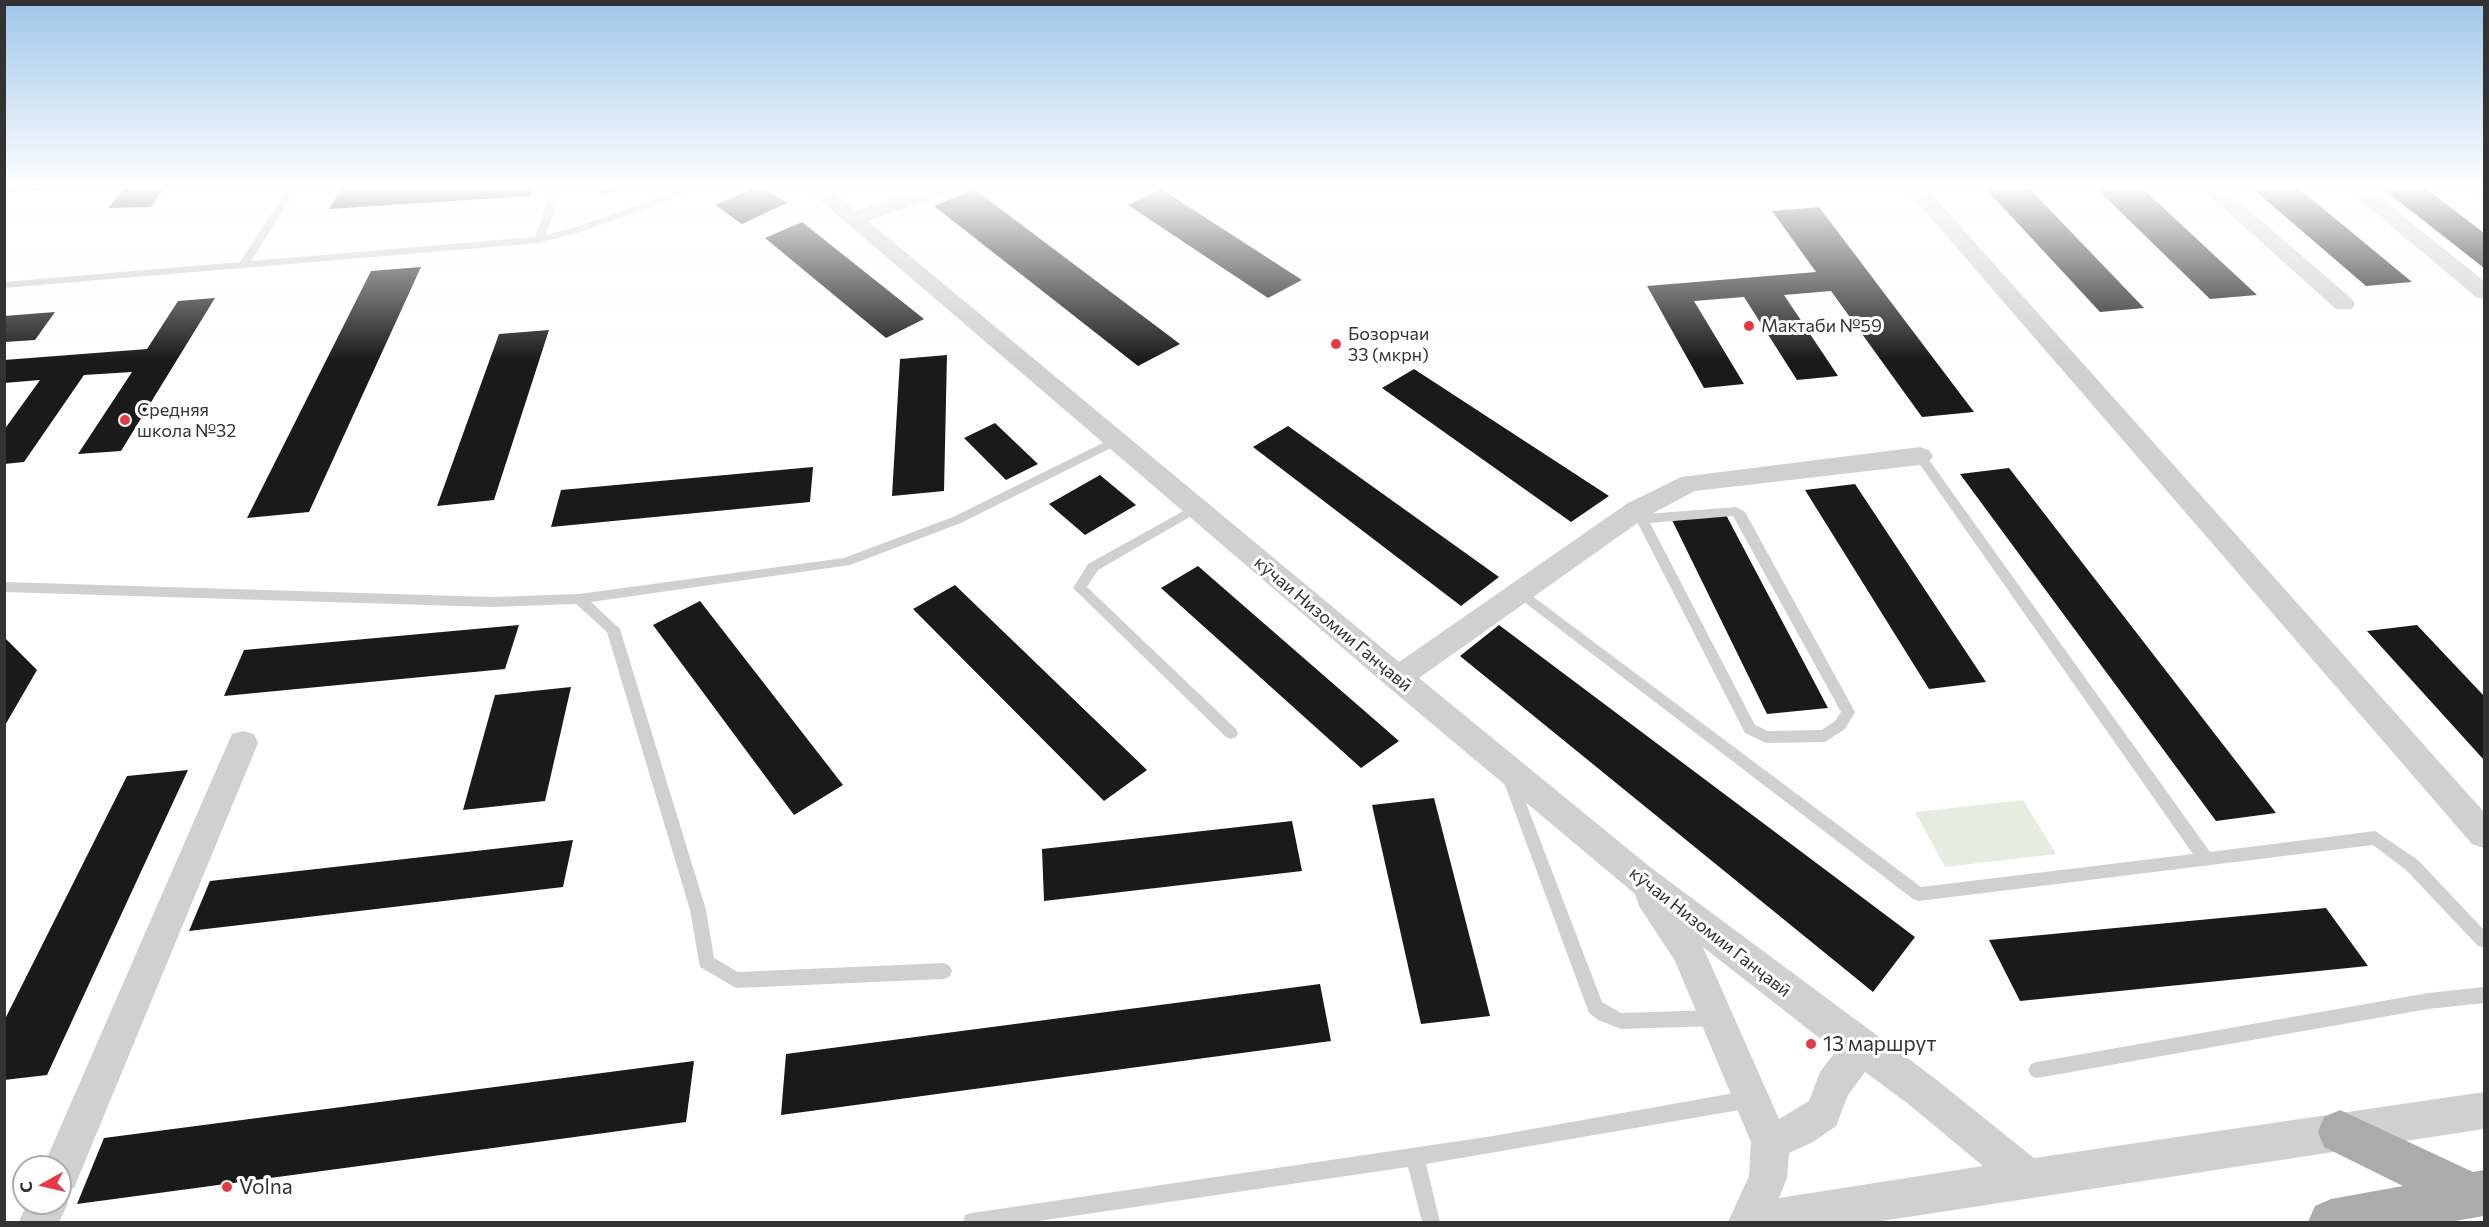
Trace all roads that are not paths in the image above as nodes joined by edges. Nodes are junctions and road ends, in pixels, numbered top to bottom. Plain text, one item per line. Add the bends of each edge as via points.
1 (256, 245) edge
2 (472, 245) edge
3 (883, 245) edge
4 (1965, 245) edge
5 (2277, 245) edge
6 (2426, 245) edge
7 (245, 263) junction
8 (4, 285) edge
9 (2484, 292) edge
10 (2344, 304) dead end
11 (1115, 441) junction
12 (1920, 456) joint
13 (1196, 508) junction
14 (1641, 514) junction
15 (4, 587) edge
16 (1518, 592) junction
17 (579, 600) junction
18 (1397, 678) junction
19 (1231, 733) dead end
20 (243, 743) dead end
21 (1506, 770) junction
22 (2484, 834) edge
23 (2206, 859) junction
24 (1638, 877) junction
25 (2484, 941) edge
26 (944, 971) dead end
27 (2484, 995) edge
28 (1715, 1018) junction
29 (1861, 1048) junction
30 (2037, 1070) dead end
31 (1750, 1099) junction
32 (2484, 1111) edge
33 (2340, 1132) junction
34 (1770, 1143) junction
35 (68, 1155) edge
36 (1415, 1157) junction
37 (2028, 1178) junction
38 (2478, 1194) edge
39 (972, 1222) edge
40 (1431, 1222) edge
41 (1748, 1222) edge
42 (1756, 1222) edge
43 (2331, 1222) edge

1 - 7 lane
2 - 7 lane
3 - 11 street, кӯчаи Низомии Ганҷавӣ
4 - 22 street
5 - 10 street
6 - 9 street
7 - 8 lane
11 - 13 street, кӯчаи Низомии Ганҷавӣ
11 - 17 lane via 957,520 845,562
12 - 14 street via 1690,483
12 - 23 lane
13 - 18 street, кӯчаи Низомии Ганҷавӣ
13 - 19 lane via 1093,567 1080,588
14 - 14 lane via 1750,729 1766,737 1825,736 1840,726 1848,712 1741,515 1736,511
14 - 16 street
15 - 17 lane via 492,602
16 - 18 street
16 - 23 lane via 1920,894
17 - 26 lane via 613,629 698,910 706,962 736,980
18 - 21 street, кӯчаи Низомии Ганҷавӣ
20 - 35 street
21 - 24 street, кӯчаи Низомии Ганҷавӣ
21 - 28 lane via 1595,1007 1621,1021
23 - 25 lane via 2375,838 2412,865
24 - 28 street via 1688,952
24 - 29 street, кӯчаи Низомии Ганҷавӣ
27 - 30 lane via 2428,1001
28 - 31 street
29 - 34 street via 1833,1085 1823,1113
29 - 37 street, кӯчаи Низомии Ганҷавӣ via 1920,1090
31 - 34 street
31 - 36 lane
32 - 33 street
33 - 37 street
33 - 38 main road
34 - 41 street via 1768,1178
36 - 39 lane
36 - 40 lane
37 - 42 street
38 - 43 main road

